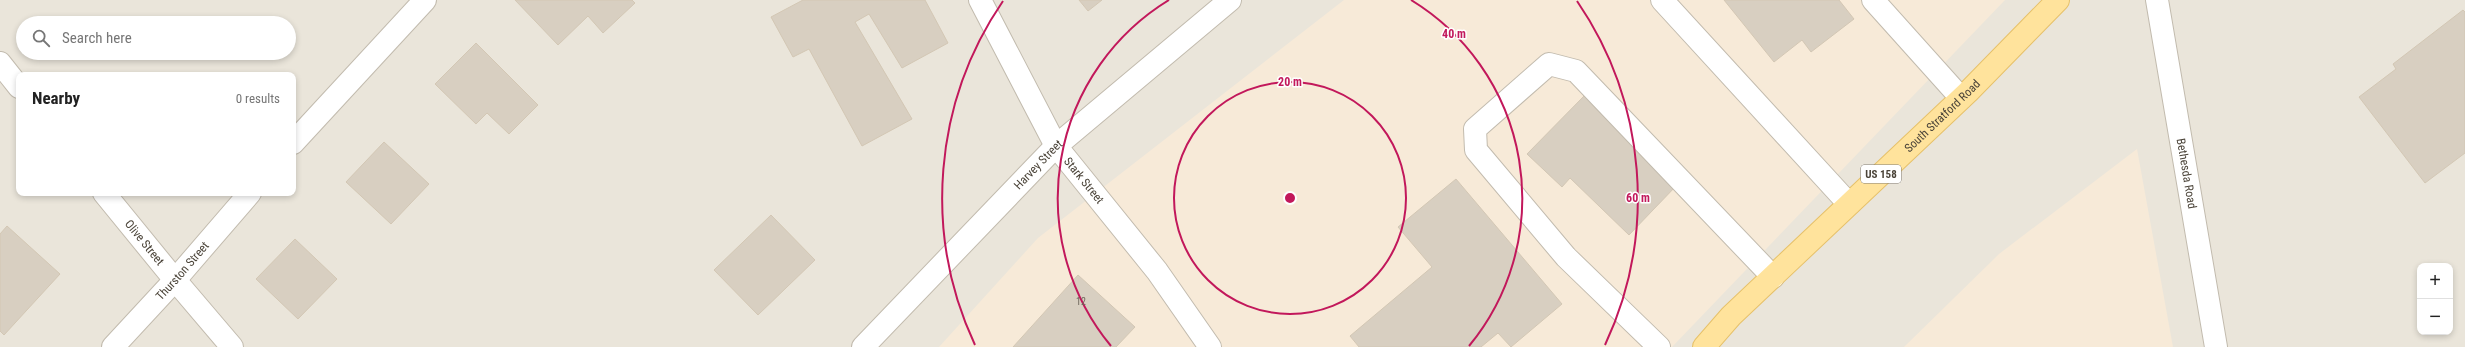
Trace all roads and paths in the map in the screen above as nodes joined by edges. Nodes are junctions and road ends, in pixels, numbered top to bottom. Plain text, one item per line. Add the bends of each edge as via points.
1 (425, 0) edge
2 (980, 0) edge
3 (1230, 0) edge
4 (1662, 0) edge
5 (1873, 0) edge
6 (2058, 0) edge
7 (2157, 0) edge
8 (0, 63) edge
9 (16, 83) edge
10 (1961, 98) junction
11 (296, 140) edge
12 (1056, 146) junction
13 (106, 196) edge
14 (247, 196) edge
15 (1849, 204) junction
16 (1772, 277) junction
17 (174, 280) junction
18 (113, 347) edge
19 (232, 347) edge
20 (863, 347) edge
21 (1210, 347) edge
22 (1659, 347) edge
23 (1704, 347) edge
24 (2216, 347) edge

1 - 11 street
2 - 12 street, Stark Street
3 - 12 street, Harvey Street
4 - 15 street
5 - 10 street
6 - 10 main road, South Stratford Road / US 158
7 - 24 street, Bethesda Road
8 - 9 street
10 - 15 main road, South Stratford Road / US 158
12 - 20 street, Harvey Street
12 - 21 street, Stark Street via 1157,271
13 - 17 street, Olive Street
14 - 17 street, Thurston Street
15 - 16 main road, South Stratford Road / US 158
16 - 22 street via 1576,71 1549,64 1475,129 1476,150 1566,257
16 - 23 main road, South Stratford Road / US 158 via 1731,316
17 - 18 street, Thurston Street
17 - 19 street, Olive Street

